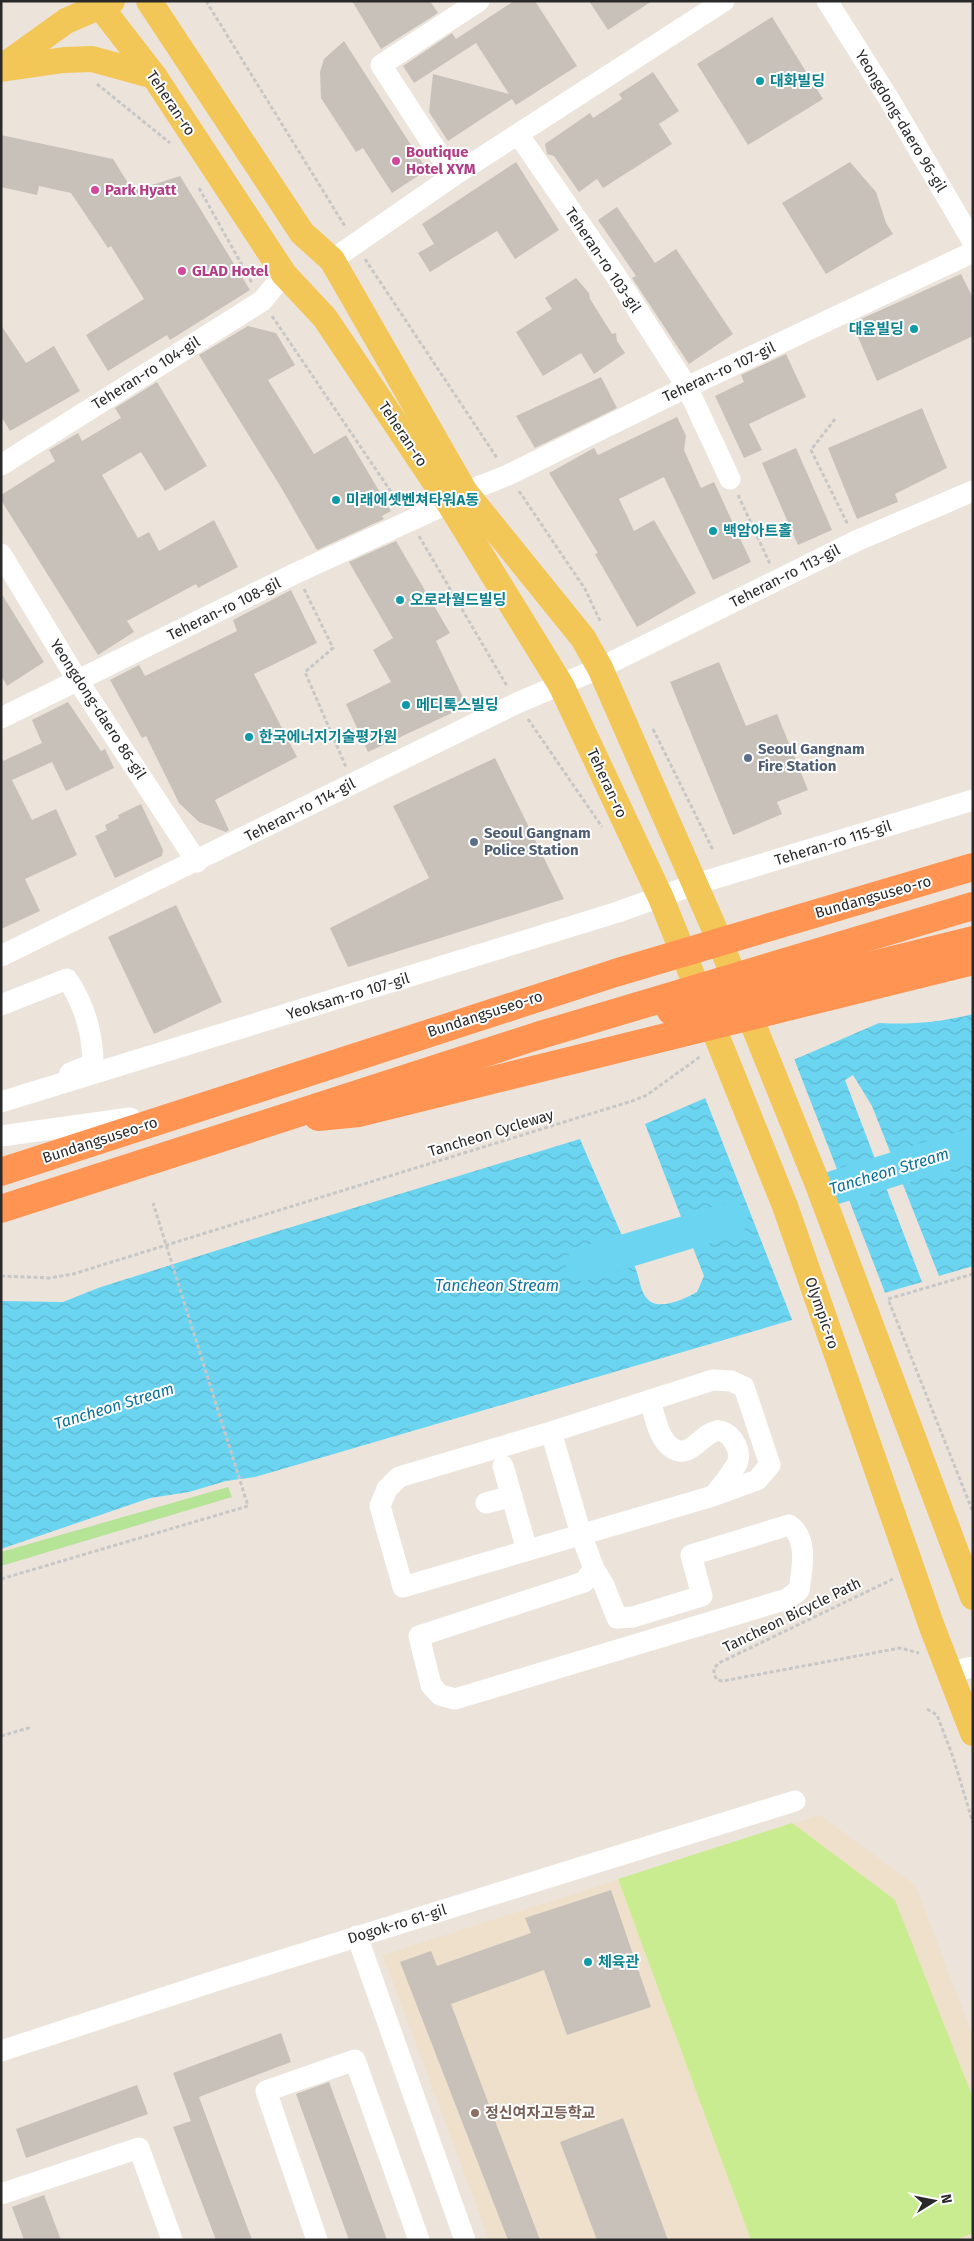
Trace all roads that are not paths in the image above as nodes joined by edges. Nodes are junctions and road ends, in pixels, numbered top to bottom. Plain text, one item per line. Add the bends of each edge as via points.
1 (149, 1) edge
2 (479, 1) edge
3 (724, 1) edge
4 (828, 1) edge
5 (103, 3) edge
6 (1, 68) edge
7 (154, 76) junction
8 (518, 134) junction
9 (453, 176) junction
10 (973, 242) edge
11 (973, 252) edge
12 (332, 260) junction
13 (284, 274) junction
14 (687, 387) junction
15 (1, 465) edge
16 (730, 478) road end
17 (973, 491) edge
18 (457, 498) junction
19 (1, 554) edge
20 (600, 668) junction
21 (78, 681) junction
22 (561, 685) junction
23 (1, 718) edge
24 (973, 800) edge
25 (197, 862) junction
26 (973, 867) edge
27 (693, 885) junction
28 (661, 898) junction
29 (973, 906) edge
30 (973, 940) edge
31 (1, 956) edge
32 (973, 961) edge
33 (1, 1005) edge
34 (537, 1036) junction
35 (45, 1090) junction
36 (1, 1102) edge
37 (130, 1118) dead end
38 (259, 1124) junction
39 (1, 1136) edge
40 (1, 1172) edge
41 (1, 1208) edge
42 (650, 1400) junction
43 (551, 1432) junction
44 (503, 1466) dead end
45 (512, 1496) junction
46 (712, 1496) junction
47 (486, 1503) dead end
48 (581, 1534) junction
49 (527, 1550) junction
50 (594, 1569) junction
51 (973, 1596) edge
52 (961, 1669) edge
53 (973, 1733) edge
54 (795, 1801) dead end
55 (357, 1936) junction
56 (1, 2051) edge
57 (1, 2194) edge
58 (172, 2240) edge
59 (317, 2240) edge
60 (419, 2240) edge
61 (464, 2240) edge

1 - 12 main road, Teheran-ro via 302,233
2 - 9 street via 381,65
3 - 8 street
4 - 10 street, Yeongdong-daero 96-gil
5 - 6 main road via 66,20
5 - 7 main road, Teheran-ro
6 - 7 main road via 92,59
7 - 13 main road, Teheran-ro
8 - 9 street
8 - 14 street, Teheran-ro 103-gil via 614,273
9 - 12 street
11 - 14 street, Teheran-ro 107-gil
12 - 18 main road, Teheran-ro
13 - 15 street, Teheran-ro 104-gil via 262,301
13 - 18 main road, Teheran-ro via 325,318
14 - 16 street, Teheran-ro 103-gil
14 - 18 street, Teheran-ro 107-gil
17 - 20 street, Teheran-ro 113-gil via 856,541
18 - 20 main road, Teheran-ro via 583,638
18 - 21 street, Teheran-ro 108-gil
18 - 22 main road, Teheran-ro
19 - 21 street, Yeongdong-daero 86-gil
20 - 22 street, Teheran-ro 114-gil
20 - 27 main road, Teheran-ro
21 - 23 street, Teheran-ro 108-gil
21 - 25 street, Yeongdong-daero 86-gil
22 - 25 street, Teheran-ro 114-gil via 352,783
22 - 28 main road, Teheran-ro
24 - 27 street, Teheran-ro 115-gil
25 - 31 street, Teheran-ro 114-gil
26 - 40 highway, Bundangsuseo-ro via 615,973
27 - 28 street, Yeoksam-ro 107-gil
27 - 51 main road via 715,930 818,1185
28 - 35 street, Yeoksam-ro 107-gil
28 - 52 main road, Olympic-ro via 784,1206 932,1627
29 - 34 highway
30 - 34 highway via 726,1001
32 - 38 highway via 359,1113
33 - 35 street via 67,979 79,996 93,1048 93,1064 64,1075
34 - 38 highway
35 - 36 street, Yeoksam-ro 107-gil
37 - 39 street
38 - 41 highway
42 - 43 street
42 - 46 street via 662,1438 673,1449 685,1450 696,1446 709,1434 718,1431 727,1434 737,1446 739,1460 728,1480
42 - 46 street via 713,1380 731,1381 744,1387 770,1465 757,1480
43 - 48 street
43 - 49 street via 399,1477 387,1489 380,1506 403,1587
44 - 45 street
45 - 47 street
45 - 49 street
46 - 48 street
48 - 49 street
48 - 50 street
50 - 50 street via 617,1618 634,1617 702,1596 691,1555 789,1525 802,1550 804,1563 798,1590 787,1599 455,1699 440,1696 431,1685 419,1636 584,1582
52 - 53 main road, Olympic-ro
54 - 55 street, Dogok-ro 61-gil
55 - 56 street, Dogok-ro 61-gil
55 - 61 street
57 - 58 street via 139,2148
59 - 60 street via 266,2091 355,2060

